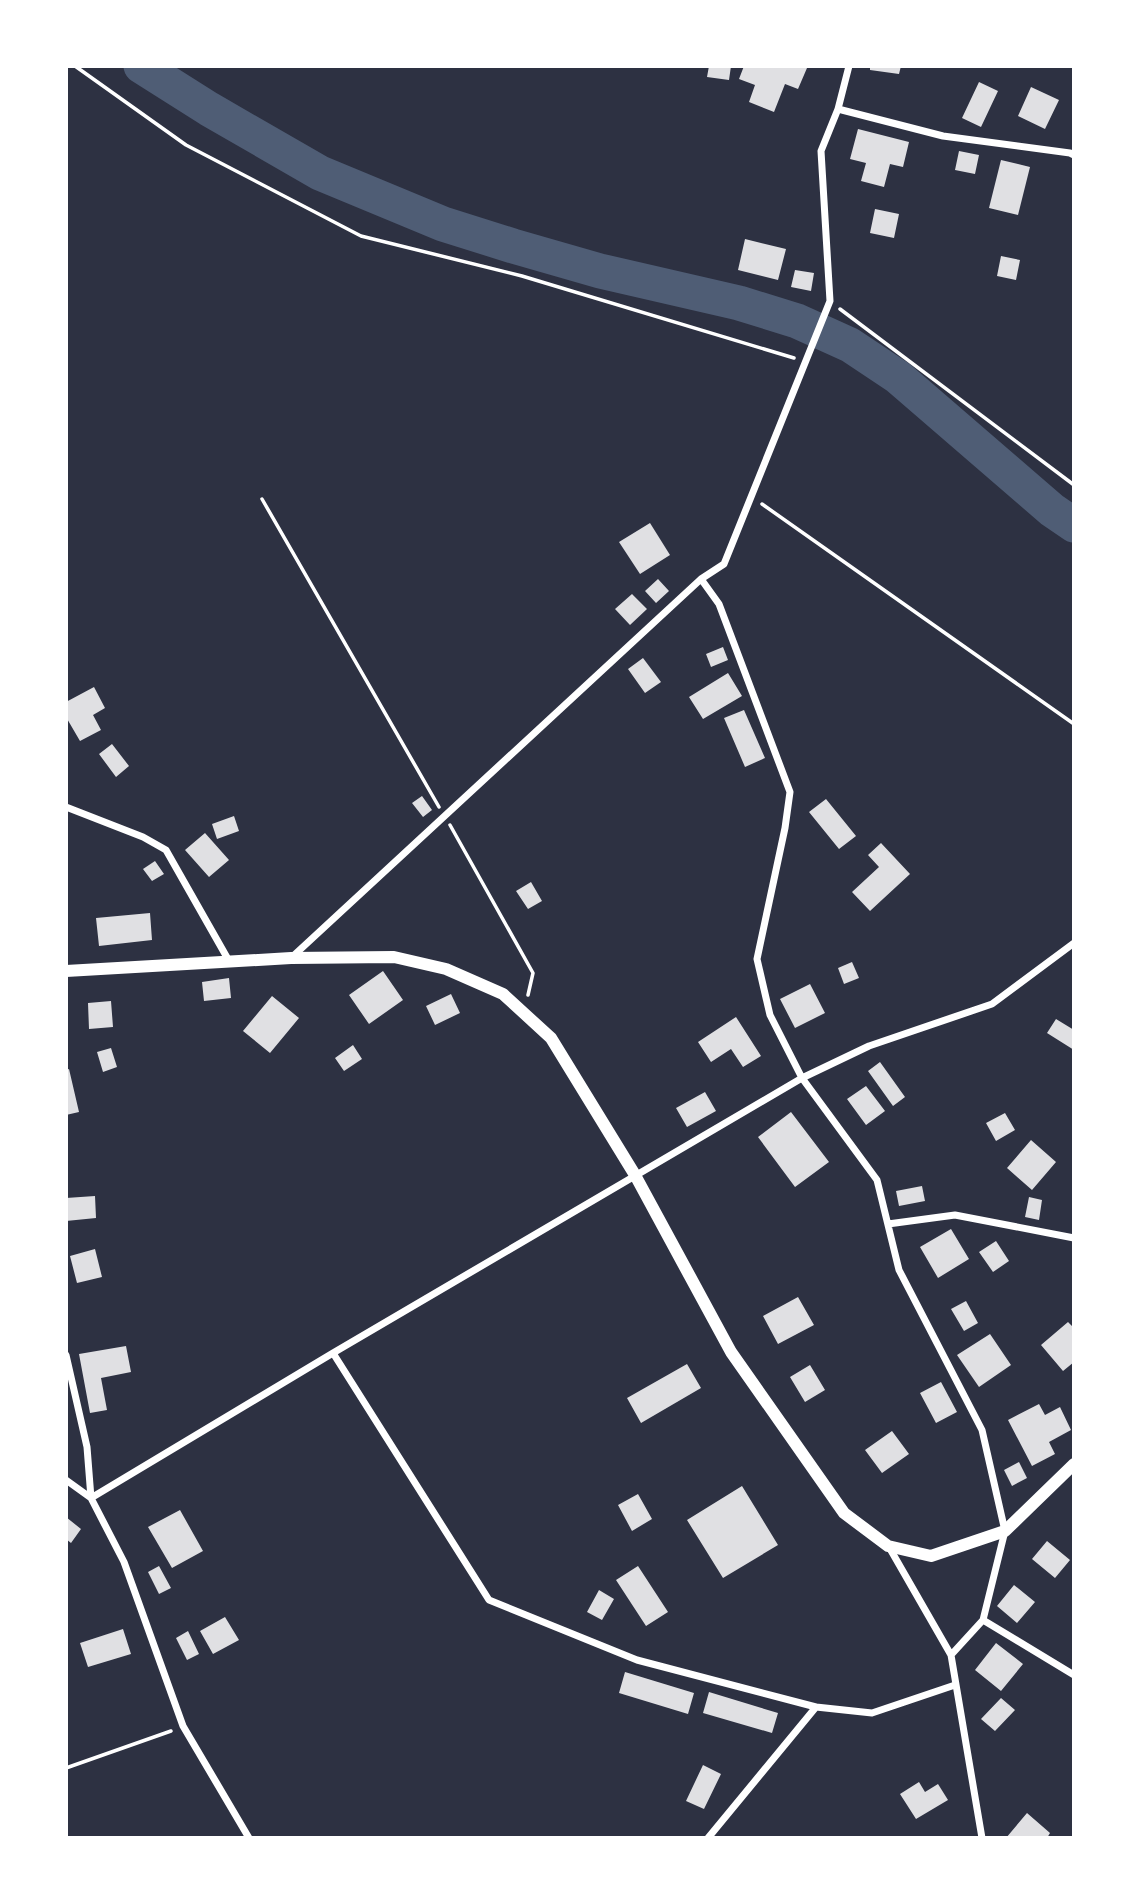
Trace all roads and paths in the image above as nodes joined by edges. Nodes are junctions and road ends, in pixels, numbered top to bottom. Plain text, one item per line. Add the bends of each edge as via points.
1 (75, 66) edge
2 (849, 66) edge
3 (838, 109) junction
4 (1072, 153) edge
5 (830, 301) junction
6 (806, 361) junction
7 (1073, 485) edge
8 (752, 497) junction
9 (262, 499) dead end
10 (701, 579) junction
11 (1073, 724) edge
12 (66, 807) edge
13 (444, 816) junction
14 (1073, 943) edge
15 (291, 957) junction
16 (229, 961) junction
17 (66, 971) edge
18 (523, 1013) junction
19 (802, 1078) junction
20 (635, 1175) junction
21 (888, 1224) junction
22 (1073, 1238) edge
23 (333, 1353) junction
24 (66, 1355) edge
25 (1073, 1464) edge
26 (66, 1480) edge
27 (91, 1498) junction
28 (1005, 1531) junction
29 (888, 1546) junction
30 (983, 1620) junction
31 (951, 1655) junction
32 (1073, 1675) edge
33 (955, 1685) junction
34 (816, 1707) junction
35 (183, 1726) junction
36 (66, 1768) edge
37 (249, 1838) edge
38 (708, 1838) edge
39 (982, 1838) edge

1 - 6 path via 187,145 360,236 522,276
2 - 3 street
3 - 4 street via 943,136
3 - 5 street via 821,151
5 - 6 street
5 - 7 path
6 - 8 street
8 - 10 street via 724,564
8 - 11 path
9 - 13 path
10 - 13 street
10 - 19 street via 719,604 790,792 757,959 770,1015
12 - 16 street via 166,850
13 - 15 street
13 - 18 path via 533,973
14 - 19 street via 992,1004 869,1046
15 - 16 main road
15 - 18 main road via 394,957 446,969 503,994
16 - 17 main road
18 - 20 main road via 551,1038
19 - 20 street
19 - 21 street via 877,1180
20 - 23 street
20 - 29 main road via 732,1352 844,1513
21 - 22 street via 955,1216
21 - 28 street via 900,1270 982,1430
23 - 27 street
23 - 34 street via 489,1600 637,1660
24 - 27 street via 87,1447
25 - 28 main road
26 - 27 street
27 - 35 street via 124,1562
28 - 29 main road via 931,1556
28 - 30 street
29 - 31 street
30 - 31 street
30 - 32 street
31 - 33 street
33 - 34 street via 872,1713
33 - 39 street
34 - 38 street
35 - 36 path
35 - 37 street

